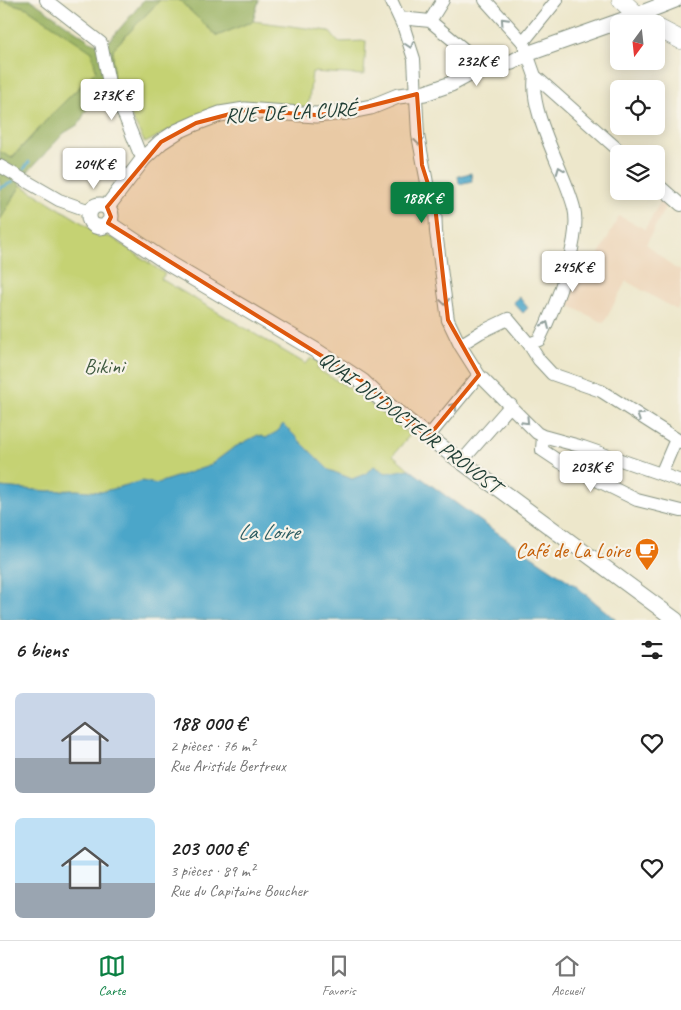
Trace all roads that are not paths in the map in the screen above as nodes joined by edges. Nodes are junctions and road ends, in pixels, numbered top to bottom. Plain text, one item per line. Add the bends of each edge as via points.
1 (46, 0) edge
2 (391, 0) edge
3 (442, 0) edge
4 (485, 0) edge
5 (557, 0) edge
6 (621, 0) edge
7 (675, 0) edge
8 (638, 15) edge
9 (652, 15) edge
10 (400, 18) junction
11 (430, 21) junction
12 (610, 28) edge
13 (665, 32) edge
14 (681, 40) edge
15 (525, 48) junction
16 (484, 66) junction
17 (535, 76) junction
18 (417, 94) junction
19 (613, 145) edge
20 (144, 158) junction
21 (0, 166) edge
22 (665, 191) edge
23 (681, 205) edge
24 (107, 207) junction
25 (90, 211) junction
26 (108, 224) junction
27 (529, 344) junction
28 (460, 345) junction
29 (479, 375) junction
30 (511, 405) junction
31 (543, 436) junction
32 (428, 437) junction
33 (678, 441) edge
34 (461, 462) junction
35 (661, 474) junction
36 (681, 481) edge
37 (681, 512) edge
38 (676, 620) edge

1 - 20 street via 101,43 110,88
2 - 10 street
3 - 11 street
15 -> 4 street
5 - 15 street
6 - 8 main road
7 - 9 street
10 - 11 street
10 -> 18 street via 414,60
11 - 16 street
12 - 15 street
13 - 14 main road
15 - 16 street via 512,62
15 - 17 street
16 - 18 street, RUE DE LA CURÉ via 451,84
17 - 19 street
27 -> 17 street via 539,340 562,285 574,242 575,210 540,116
18 - 20 street, RUE DE LA CURÉ via 398,96 346,112 316,115 244,110 226,113 178,131 160,142
18 -> 28 street via 422,165 435,206 448,320
20 - 24 street, RUE DE LA CURÉ
21 - 25 street via 59,200
22 - 23 street
24 - 25 street via 98,205
24 - 26 street via 112,217
25 - 26 street via 89,218 93,224 102,227
26 - 32 street, QUAI DU DOCTEUR PROVOST via 362,380
27 - 28 street via 508,319
33 -> 27 street via 600,391 552,374
28 - 29 street
29 - 30 street
32 -> 29 street
30 -> 31 street
30 - 34 street
31 - 35 street
31 - 37 street via 542,450 560,462 637,500
32 - 34 street, QUAI DU DOCTEUR PROVOST
33 - 35 street
34 - 38 street, QUAI DU DOCTEUR PROVOST
35 - 36 street

